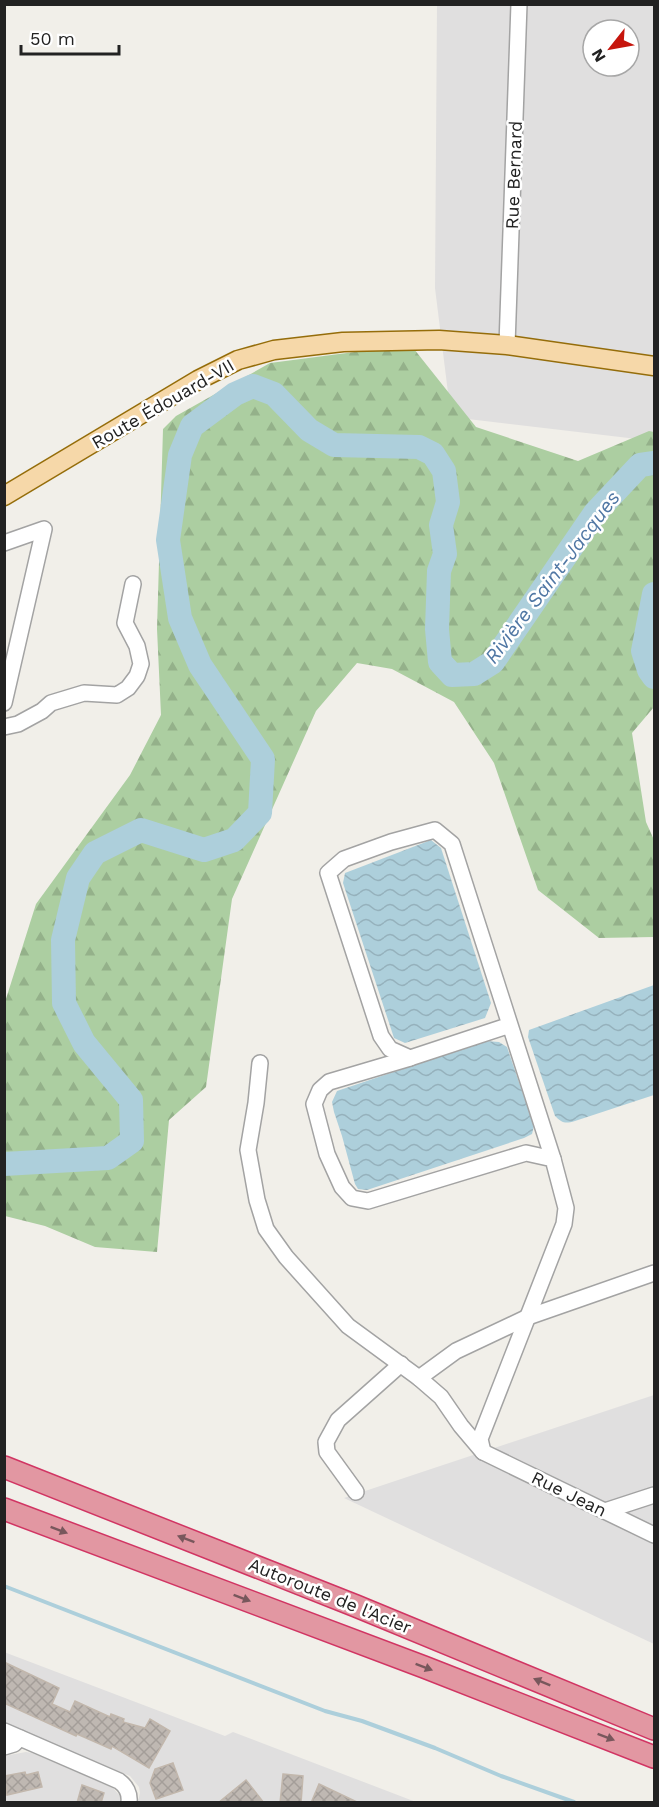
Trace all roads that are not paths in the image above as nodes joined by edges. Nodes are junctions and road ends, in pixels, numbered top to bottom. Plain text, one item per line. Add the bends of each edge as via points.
1 (519, 4) edge
2 (507, 345) junction
3 (654, 366) edge
4 (4, 496) edge
5 (4, 543) edge
6 (132, 584) dead end
7 (10, 649) edge
8 (4, 703) edge
9 (4, 727) edge
10 (510, 1025) junction
11 (410, 1058) junction
12 (260, 1063) dead end
13 (553, 1159) junction
14 (654, 1273) edge
15 (528, 1317) junction
16 (401, 1364) junction
17 (419, 1378) junction
18 (483, 1452) junction
19 (4, 1467) edge
20 (356, 1491) dead end
21 (654, 1495) edge
22 (4, 1509) edge
23 (605, 1511) junction
24 (654, 1535) edge
25 (654, 1729) edge
26 (4, 1731) edge
27 (20, 1738) junction
28 (4, 1747) edge
29 (654, 1757) edge
30 (129, 1803) edge

1 - 2 street, Rue Bernard
2 - 3 main road, Route Édouard-VII
2 - 4 main road, Route Édouard-VII via 373,340 259,353 198,380
5 - 7 street via 44,529
6 - 9 street via 125,623 141,663 128,688 117,696 84,693 51,703 18,724
7 - 8 street
10 - 11 street
10 - 11 street via 452,844 435,830 391,842 344,859 328,873 381,1036 390,1049
10 - 13 street
11 - 13 street via 329,1082 320,1090 315,1104 327,1154 342,1187 352,1198 368,1202 526,1153
12 - 16 street via 248,1150 256,1200 267,1229 286,1257 348,1326
13 - 15 street via 566,1208 564,1224
14 - 15 street
15 - 17 street via 456,1351
15 - 18 street via 480,1439
16 - 17 street
16 - 20 street via 338,1420 326,1442 327,1452
17 - 18 street via 441,1397
18 - 23 street, Rue Jean
25 -> 19 highway, Autoroute de l'Acier via 367,1610
21 - 23 street
22 -> 29 highway, Autoroute de l'Acier
23 - 24 street, Rue Jean
26 - 27 street
27 - 28 street
27 - 30 street via 119,1781 127,1790

